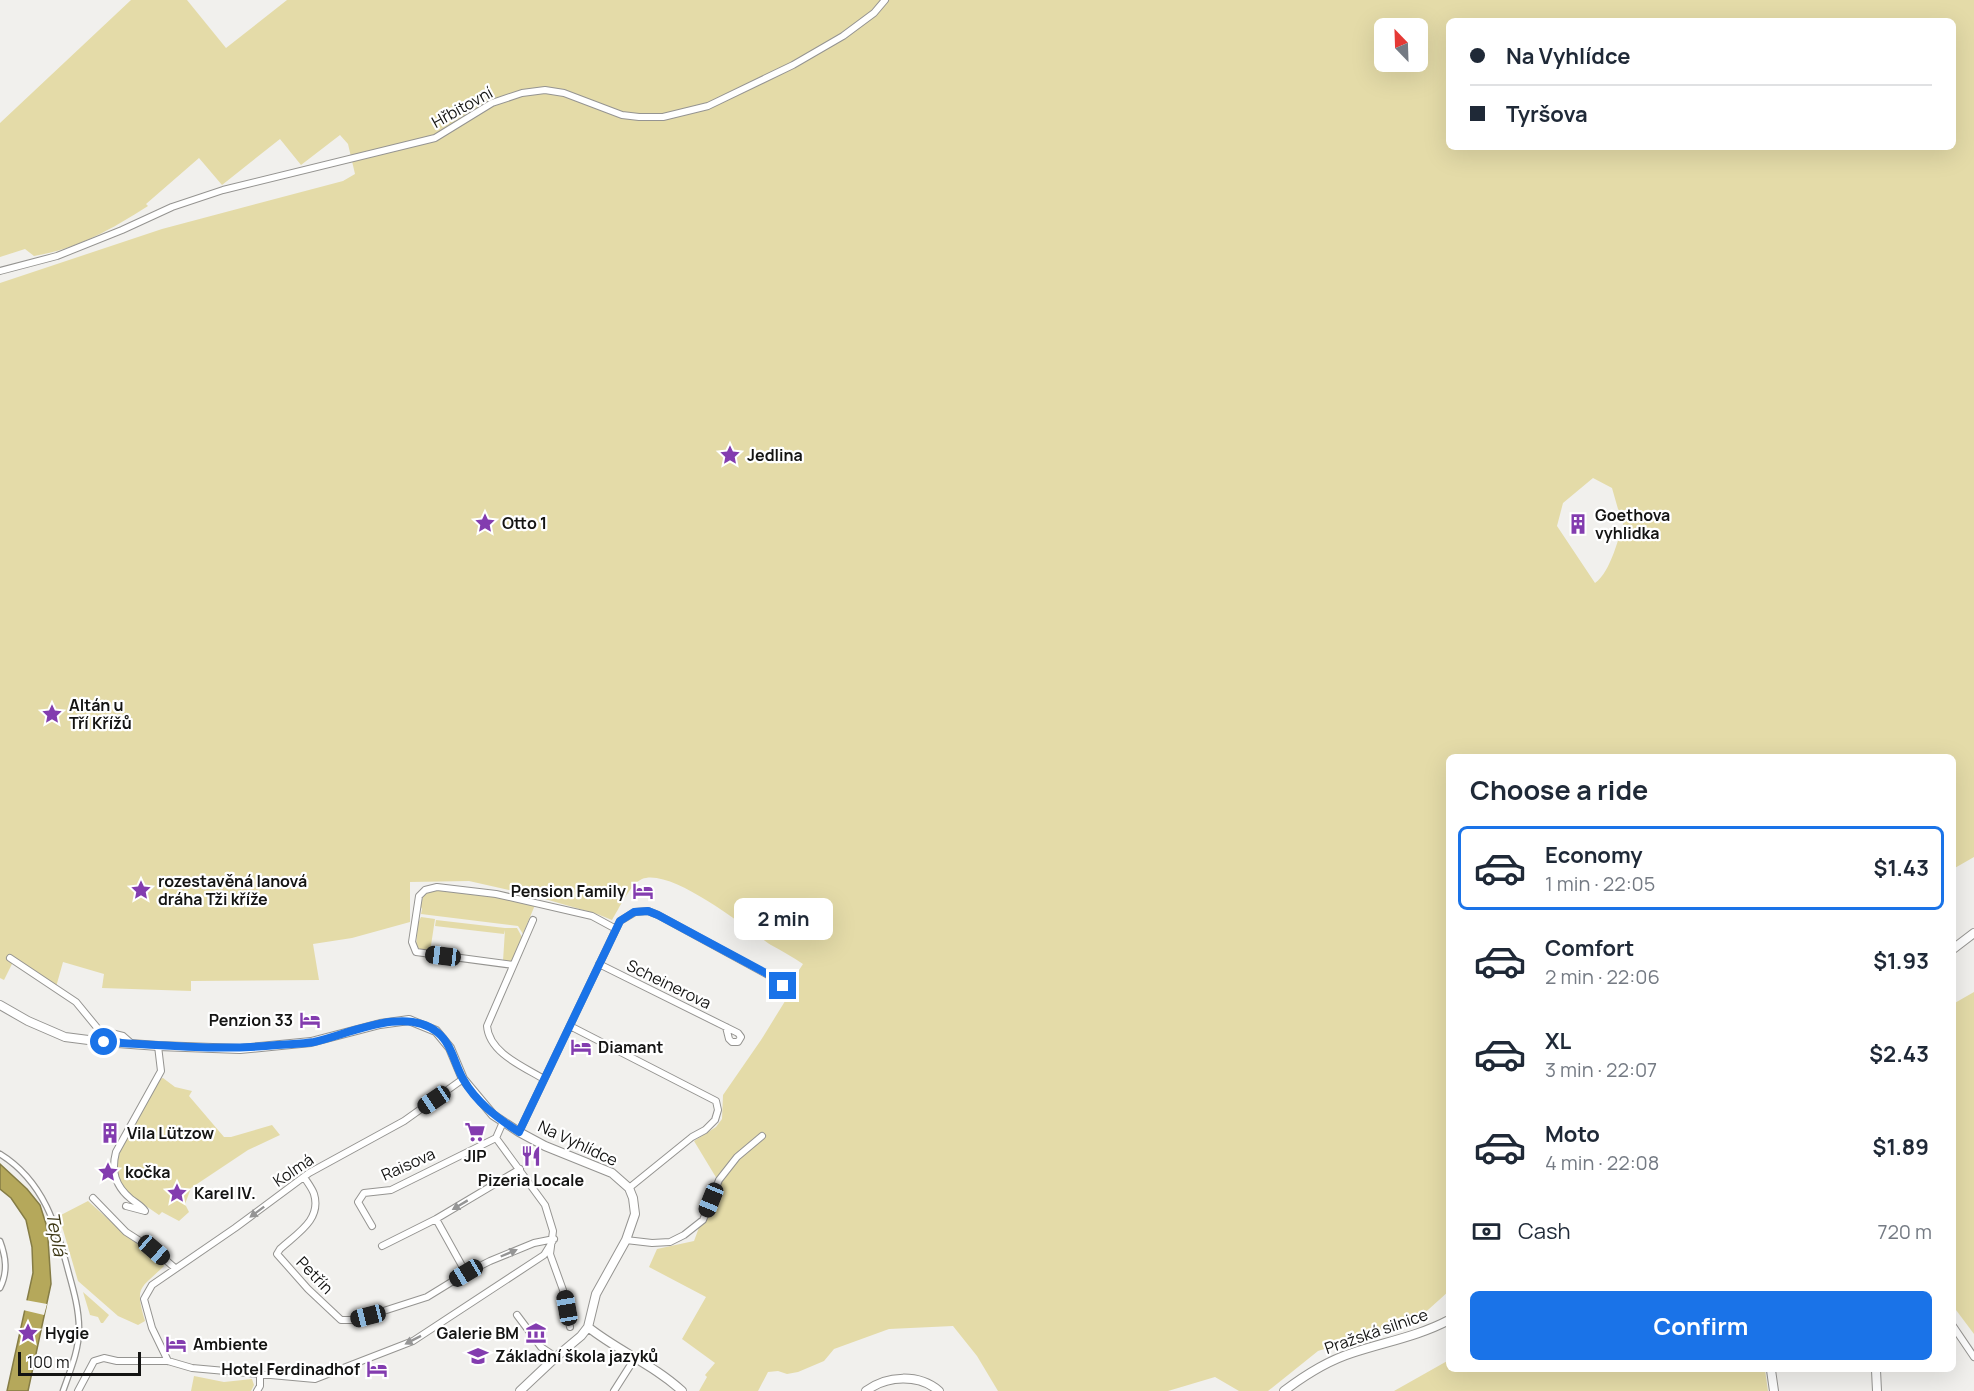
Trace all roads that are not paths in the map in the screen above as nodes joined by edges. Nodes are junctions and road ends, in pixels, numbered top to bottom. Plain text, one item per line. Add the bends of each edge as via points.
1 (885, 0) edge
2 (0, 271) edge
3 (533, 921) dead end
4 (616, 929) junction
5 (1974, 933) edge
6 (1956, 948) edge
7 (10, 958) dead end
8 (599, 964) junction
9 (513, 965) junction
10 (769, 975) dead end
11 (0, 1005) edge
12 (570, 1026) junction
13 (726, 1027) dead end
14 (131, 1043) junction
15 (158, 1046) junction
16 (463, 1079) junction
17 (544, 1079) junction
18 (503, 1122) junction
19 (519, 1132) junction
20 (762, 1136) dead end
21 (496, 1138) junction
22 (0, 1154) edge
23 (520, 1169) junction
24 (304, 1177) junction
25 (629, 1188) junction
26 (93, 1197) dead end
27 (126, 1206) dead end
28 (436, 1219) junction
29 (372, 1226) dead end
30 (554, 1239) junction
31 (626, 1240) junction
32 (0, 1241) edge
33 (382, 1246) dead end
34 (175, 1268) junction
35 (466, 1273) junction
36 (0, 1288) edge
37 (518, 1315) dead end
38 (1446, 1322) edge
39 (570, 1327) dead end
40 (588, 1328) junction
41 (1956, 1330) edge
42 (556, 1357) junction
43 (1974, 1357) edge
44 (635, 1358) junction
45 (168, 1361) junction
46 (1771, 1372) edge
47 (1876, 1372) edge
48 (260, 1373) junction
49 (615, 1389) edge
50 (63, 1391) edge
51 (78, 1391) edge
52 (257, 1391) edge
53 (520, 1391) edge
54 (682, 1391) edge
55 (866, 1391) edge
56 (939, 1391) edge
57 (1284, 1391) edge
58 (1774, 1391) edge
59 (1877, 1391) edge

1 - 2 street, Hřbitovní via 843,36 708,106 663,117 639,117 622,115 564,93 522,93 492,103 435,138 222,190 57,256
3 - 9 street
4 - 8 street
4 - 9 street via 592,916 495,894 437,887 422,892 412,942 416,952
4 - 10 street via 624,917 648,911
5 - 6 street
7 - 14 street via 76,1002 99,1030 123,1036
8 - 12 street
8 - 13 street, Scheinerova
9 - 17 street via 487,1031 502,1052
11 - 14 street, Na Vyhlídce via 65,1037
12 - 17 street
12 - 25 street, Na Vyhlídce via 716,1101 715,1120
14 - 15 street, Na Vyhlídce
15 - 16 street, Na Vyhlídce via 240,1049 311,1042 409,1020 436,1031 450,1048
15 - 27 street via 161,1071 113,1164 115,1180 125,1195 146,1211
16 - 18 street, Na Vyhlídce via 483,1105
16 - 24 street, Kolmá via 404,1121
17 - 19 street
18 - 19 street, Na Vyhlídce
18 - 21 street
19 - 25 street, Na Vyhlídce via 612,1173
20 - 31 street via 737,1157 719,1180 703,1221 669,1242
21 - 23 street
21 - 29 street, Raisova via 391,1190 364,1193 358,1202
22 - 50 street via 19,1167 48,1206 66,1261 79,1329
23 -> 28 street
23 - 30 street via 545,1205
24 -> 34 street, Kolmá
24 - 35 street, Petřín via 314,1195 311,1221 277,1254 341,1320 353,1320 428,1297
25 - 31 street, Na Vyhlídce via 635,1214
26 - 34 street via 126,1232
28 - 33 street
28 - 35 street
35 -> 30 street, Petřín via 534,1243
30 - 39 street via 550,1254 563,1290
30 -> 48 street via 544,1255 412,1341 315,1379
31 - 40 street, Na Vyhlídce via 596,1294
32 - 36 street via 6,1262
34 - 45 street, Kolmá via 152,1285 144,1299 152,1328
37 - 42 street via 541,1347
38 - 57 street, Pražská silnice via 1429,1331 1350,1353 1320,1366
40 - 42 street
40 - 44 street
41 - 43 street
42 - 53 street
44 - 49 street
44 - 54 street
45 - 48 street via 192,1368
45 - 51 street via 94,1361
46 - 58 street
47 - 59 street
48 - 52 street
55 - 56 street via 892,1380 915,1378

